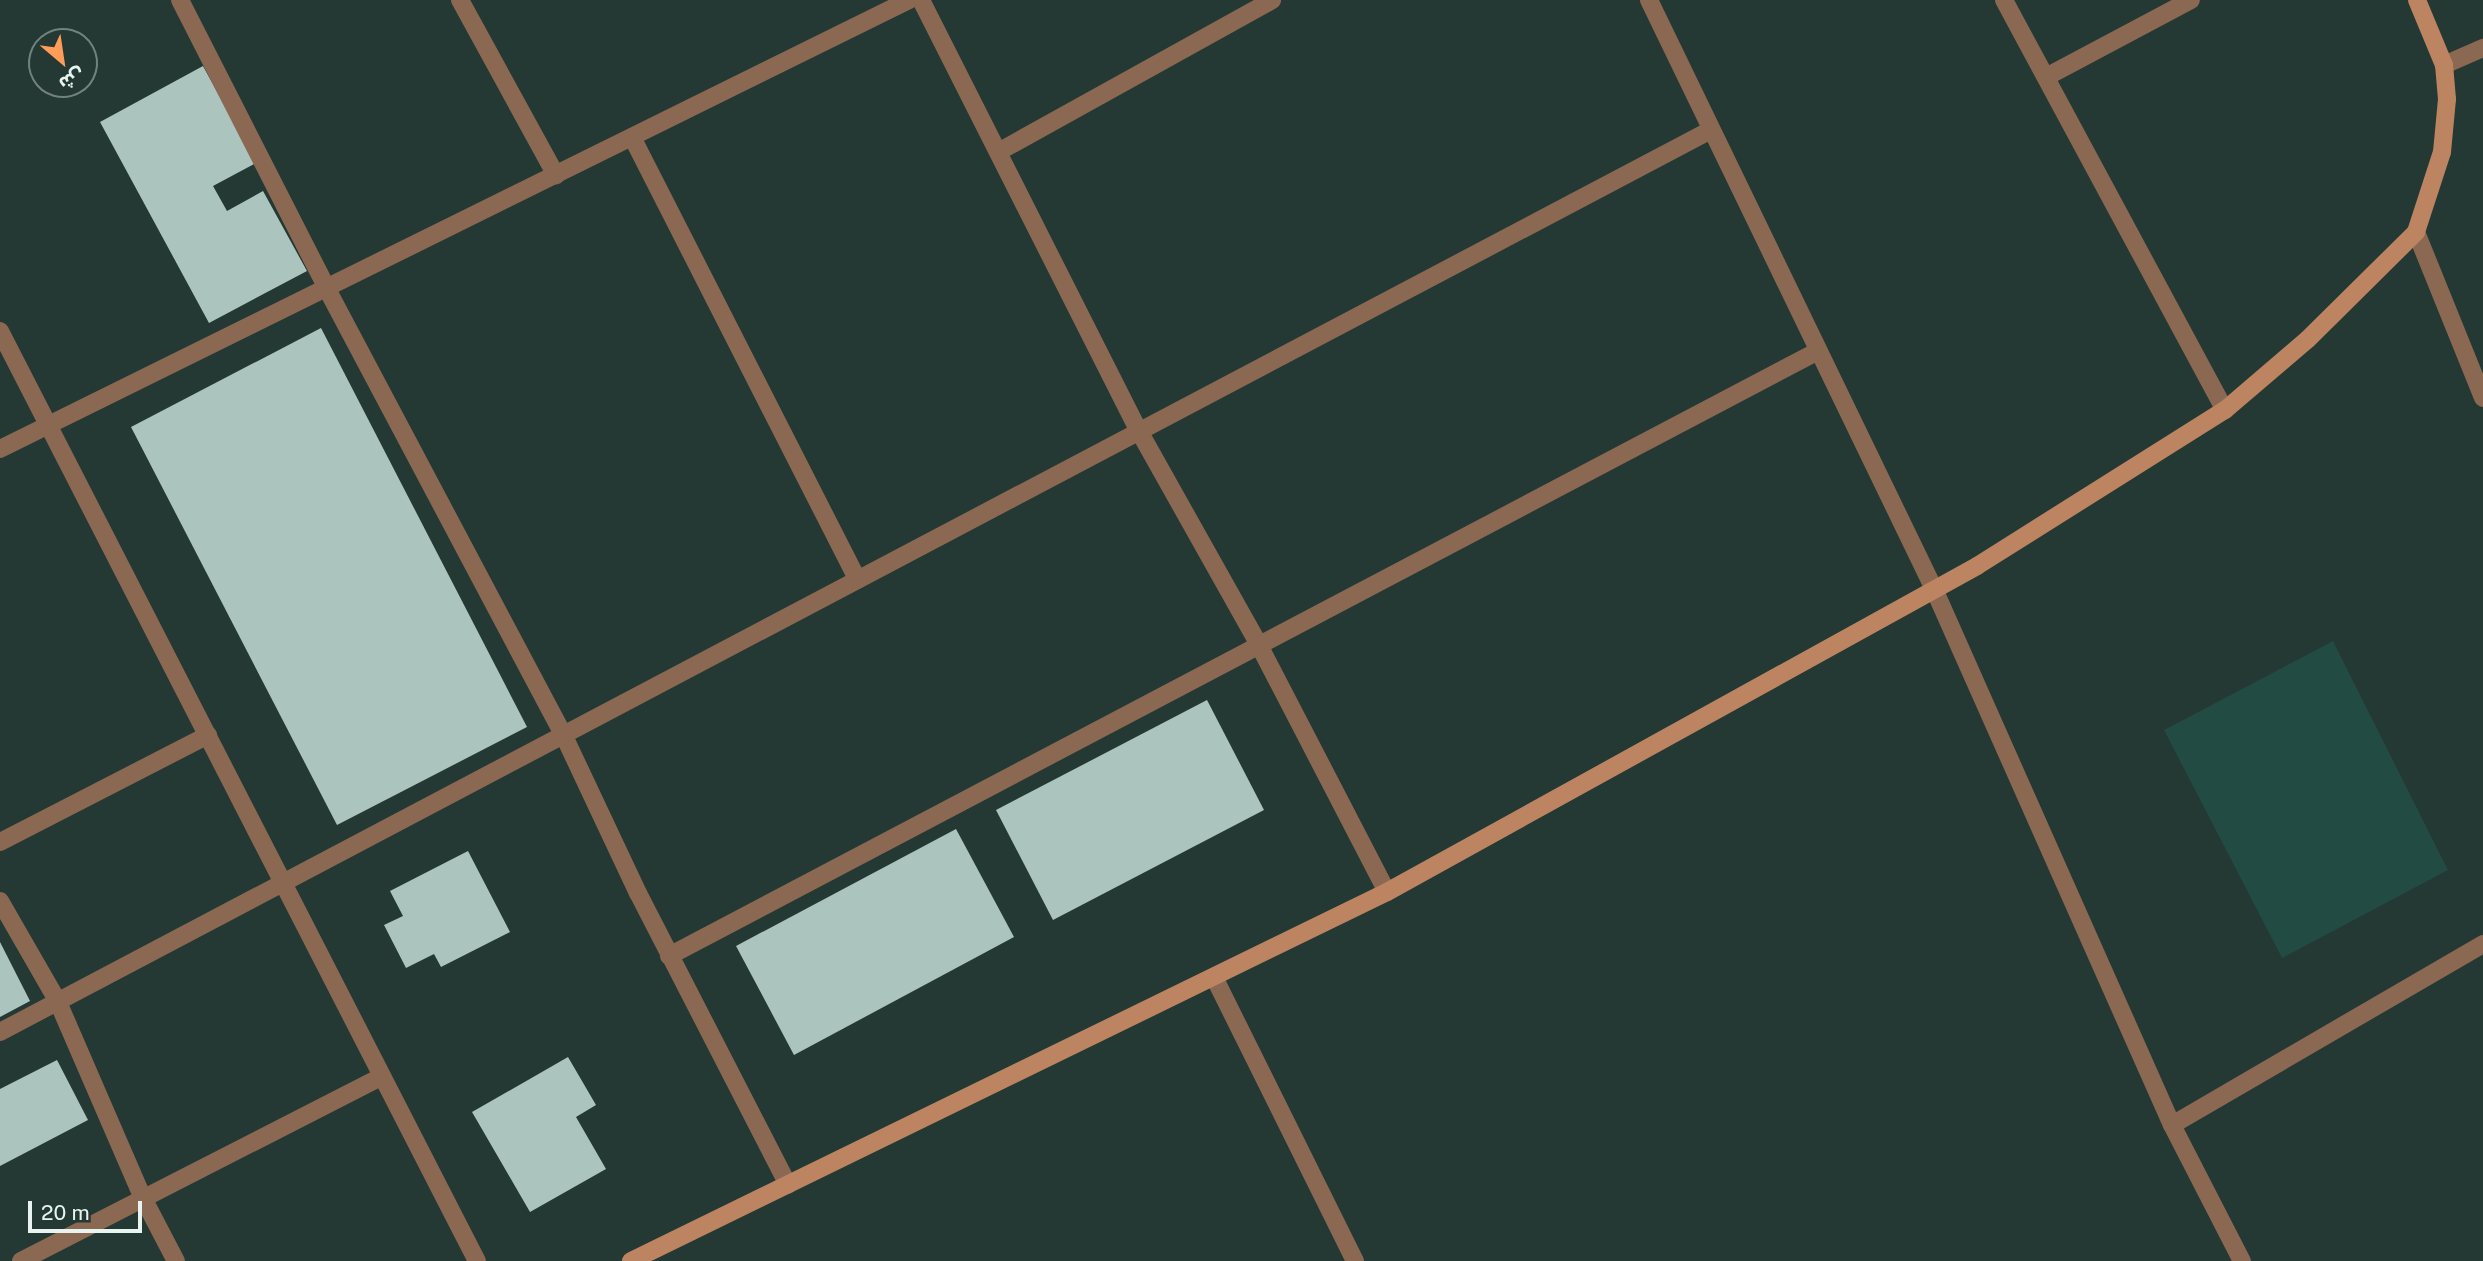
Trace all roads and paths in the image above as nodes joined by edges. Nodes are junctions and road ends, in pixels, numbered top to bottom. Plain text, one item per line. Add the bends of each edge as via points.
1 (180, 0) edge
2 (460, 0) edge
3 (909, 0) edge
4 (921, 0) edge
5 (1272, 0) edge
6 (1649, 0) edge
7 (2004, 0) edge
8 (2191, 0) edge
9 (2417, 0) edge
10 (2483, 48) edge
11 (2444, 65) junction
12 (2046, 77) junction
13 (1711, 130) junction
14 (632, 137) junction
15 (1000, 151) junction
16 (556, 175) junction
17 (2416, 232) junction
18 (327, 289) junction
19 (0, 331) edge
20 (1816, 352) junction
21 (2476, 355) edge
22 (2483, 398) edge
23 (2224, 410) junction
24 (47, 425) junction
25 (1139, 431) junction
26 (0, 449) edge
27 (858, 579) junction
28 (1934, 589) junction
29 (1259, 646) junction
30 (208, 735) junction
31 (564, 736) junction
32 (0, 842) edge
33 (283, 882) junction
34 (1387, 892) junction
35 (0, 901) edge
36 (2483, 944) edge
37 (669, 956) junction
38 (1214, 977) junction
39 (58, 1002) junction
40 (0, 1032) edge
41 (380, 1077) junction
42 (2172, 1125) junction
43 (788, 1185) junction
44 (144, 1198) junction
45 (21, 1261) edge
46 (176, 1261) edge
47 (477, 1261) edge
48 (631, 1261) edge
49 (1355, 1261) edge
50 (2242, 1261) edge

1 - 18 street
2 - 16 street
3 - 14 street
4 - 15 street
5 - 15 street
6 - 13 street
7 - 12 street
8 - 12 street
9 - 11 street
10 - 11 street
11 - 17 street via 2442,152
12 - 23 street
13 - 20 street
13 - 25 street
14 - 16 street
14 - 27 street
15 - 25 street
16 - 18 street
17 - 21 street
17 - 23 street via 2308,339
18 - 24 street
18 - 31 street
19 - 24 street
20 - 28 street
20 - 29 street
21 - 22 street
23 - 28 street via 2164,452
24 - 26 street
24 - 30 street
25 - 27 street
25 - 29 street
27 - 31 street
28 - 34 street
28 - 42 street
29 - 34 street
29 - 37 street
30 - 32 street
30 - 33 street
31 - 33 street
31 - 37 street
33 - 39 street
33 - 41 street
34 - 38 street
35 - 39 street
36 - 42 street
37 - 43 street
38 - 43 street
38 - 49 street
39 - 40 street
39 - 44 street
41 - 44 street
41 - 47 street
42 - 50 street
43 - 48 street
44 - 45 street
44 - 46 street

